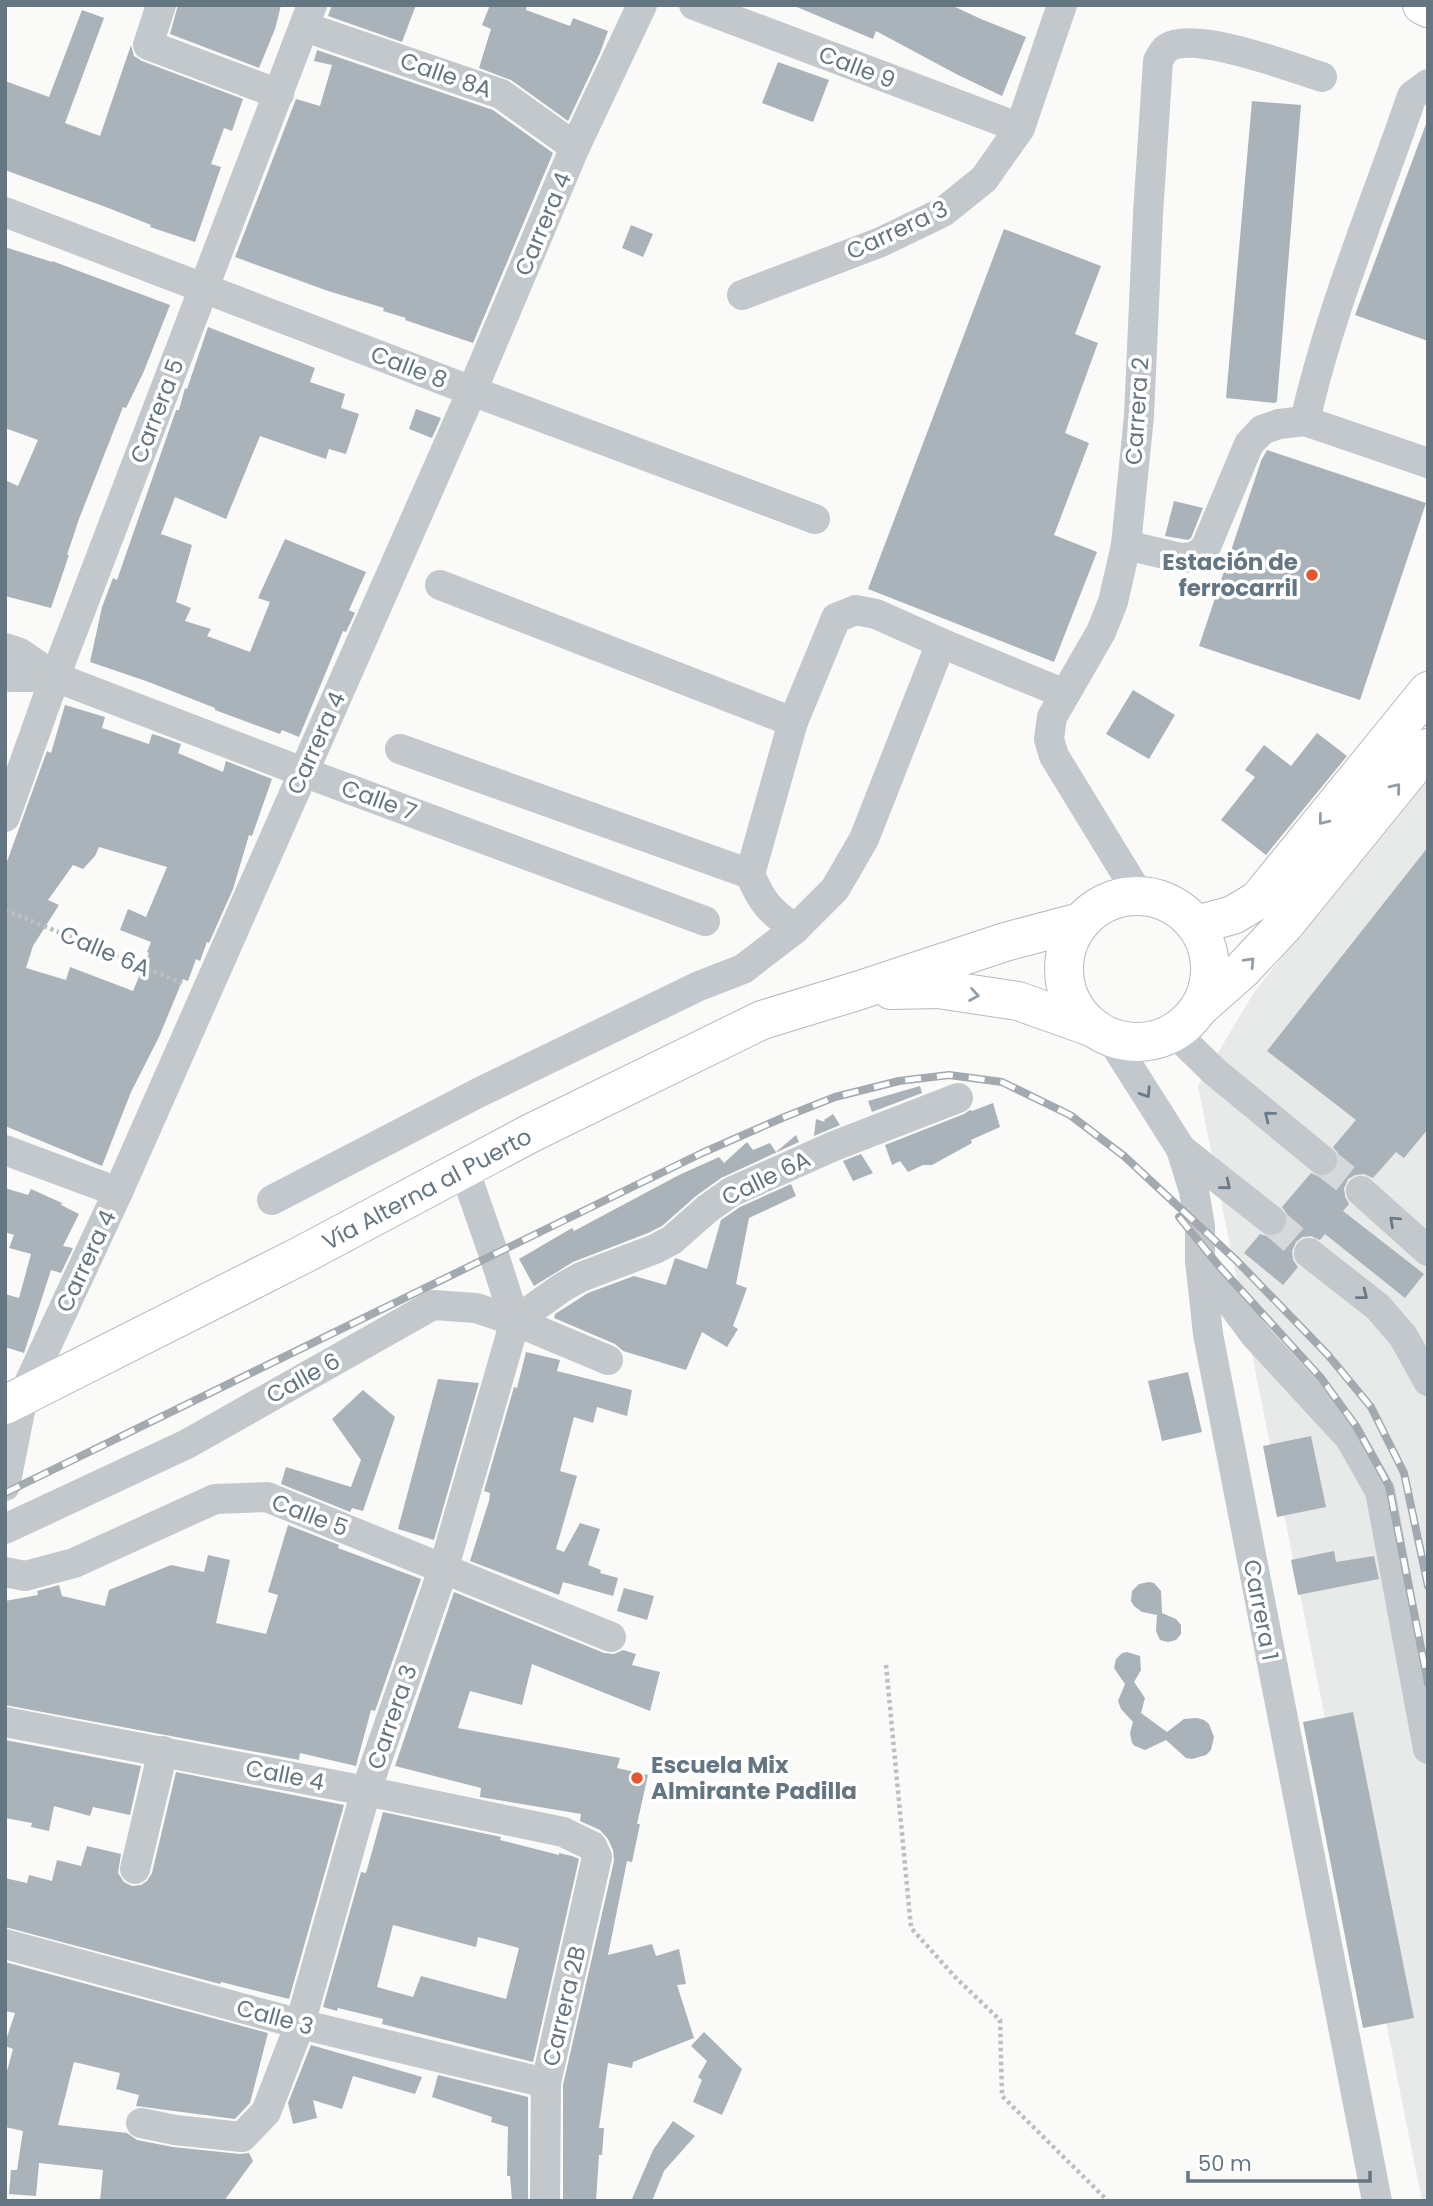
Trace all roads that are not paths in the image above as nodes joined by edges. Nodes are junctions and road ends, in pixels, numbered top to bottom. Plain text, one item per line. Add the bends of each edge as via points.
1 (161, 5) edge
2 (642, 5) edge
3 (695, 5) edge
4 (1062, 5) edge
5 (1422, 5) edge
6 (1428, 8) edge
7 (308, 16) edge
8 (1322, 77) dead end
9 (1428, 84) edge
10 (279, 94) junction
11 (1020, 128) junction
12 (575, 147) junction
13 (5, 212) edge
14 (204, 288) junction
15 (742, 295) dead end
16 (472, 391) junction
17 (1305, 421) junction
18 (1424, 459) edge
19 (815, 519) dead end
20 (1126, 545) junction
21 (440, 585) dead end
22 (941, 643) junction
23 (5, 648) edge
24 (5, 675) edge
25 (55, 677) junction
26 (1428, 691) edge
27 (1065, 694) junction
28 (793, 722) junction
29 (1428, 748) edge
30 (400, 749) dead end
31 (303, 772) junction
32 (5, 817) edge
33 (750, 874) junction
34 (1139, 895) junction
35 (705, 921) dead end
36 (1080, 922) junction
37 (1196, 925) junction
38 (795, 929) junction
39 (857, 991) junction
40 (1189, 1018) junction
41 (1102, 1033) junction
42 (958, 1098) dead end
43 (1181, 1149) junction
44 (5, 1150) edge
45 (1322, 1160) tunnel mouth
46 (464, 1169) junction
47 (1361, 1191) tunnel mouth
48 (118, 1192) junction
49 (272, 1200) dead end
50 (1271, 1220) tunnel mouth
51 (1428, 1251) edge
52 (1309, 1253) tunnel mouth
53 (1200, 1260) junction
54 (514, 1321) junction
55 (608, 1360) dead end
56 (1428, 1381) edge
57 (11, 1397) edge
58 (5, 1486) edge
59 (5, 1529) edge
60 (444, 1567) junction
61 (5, 1572) edge
62 (611, 1637) dead end
63 (5, 1722) edge
64 (1428, 1749) edge
65 (163, 1751) junction
66 (366, 1791) junction
67 (563, 1832) joint
68 (135, 1869) dead end
69 (5, 1944) edge
70 (300, 2024) junction
71 (546, 2084) junction
72 (141, 2123) dead end
73 (545, 2201) edge
74 (1377, 2201) edge

1 - 10 street via 148,45
2 - 12 street, Carrera 4
3 - 11 street, Calle 9
4 - 11 street, Carrera 3
5 - 6 main road
7 - 10 street, Carrera 5
7 - 12 street, Calle 8A via 501,94
8 - 20 street, Carrera 2 via 1210,45 1181,43 1166,48 1157,61 1139,416
9 - 17 street via 1412,96 1333,319
10 - 14 street, Carrera 5
11 - 15 street, Carrera 3 via 984,179 943,212 881,242
12 - 16 street, Carrera 4
13 - 14 street, Calle 8
14 - 16 street, Calle 8
14 - 25 street, Carrera 5
16 - 19 street, Calle 8
16 - 31 street, Carrera 4
17 - 18 street
17 - 20 street via 1262,429 1249,444 1210,540 1194,557
20 - 27 street, Carrera 2 via 1101,632
21 - 28 street
22 - 27 street
22 - 28 street via 876,614 856,610 836,618
22 - 38 street via 863,839 835,889
23 - 25 street, Calle 7
24 - 25 street, Calle 7
25 - 31 street, Calle 7
25 - 32 street, Carrera 5
26 -> 37 main road via 1258,900 1233,915
27 - 34 street, Carrera 2 via 1052,717 1049,739 1054,756
28 - 33 street
40 -> 29 main road via 1242,971 1286,923
30 - 33 street
31 - 35 street, Calle 7
31 - 48 street, Carrera 4
33 - 38 street via 769,910
34 - 36 main road via 1097,907
34 - 37 main road via 1160,899
36 - 39 main road, Vía Alterna al Puerto
36 - 41 main road, Carrera 1 via 1068,942 1063,966 1066,989 1077,1011
37 - 40 main road via 1210,966 1208,988
38 - 49 street via 743,969 480,1092
39 -> 41 main road, Vía Alterna al Puerto via 938,989 1017,1001
39 - 46 main road, Vía Alterna al Puerto via 762,1020
40 - 41 main road via 1163,1037 1146,1041
45 -> 40 street via 1181,1039
41 -> 43 street, Carrera 1
42 - 54 street, Calle 6A via 731,1192 671,1240 580,1278
43 -> 50 street
43 - 53 street, Carrera 1 via 1200,1226
44 - 48 street
46 - 54 street
46 - 57 main road, Vía Alterna al Puerto via 302,1255
51 -> 47 street
48 - 57 street, Carrera 4
52 -> 56 street via 1378,1307 1403,1336
53 - 64 street via 1255,1335 1350,1438 1380,1491
53 - 74 street, Carrera 1 via 1208,1334
54 - 55 street, Calle 6
54 - 59 street, Calle 6 via 476,1308 433,1305 187,1444
54 - 60 street, Carrera 3
57 - 58 street, Carrera 4
60 - 61 street, Calle 5 via 267,1497 215,1499 74,1563 25,1576
60 - 62 street, Calle 5
60 - 66 street, Carrera 3
63 - 65 street, Calle 4
65 - 66 street, Calle 4
65 - 68 street
66 - 67 street, Calle 4
66 - 70 street, Carrera 3
67 - 71 street, Carrera 2B via 592,1846 597,1857
69 - 70 street, Calle 3
70 - 71 street, Calle 3
70 - 72 street, Carrera 3 via 267,2112 242,2137
71 - 73 street, Carrera 2B

